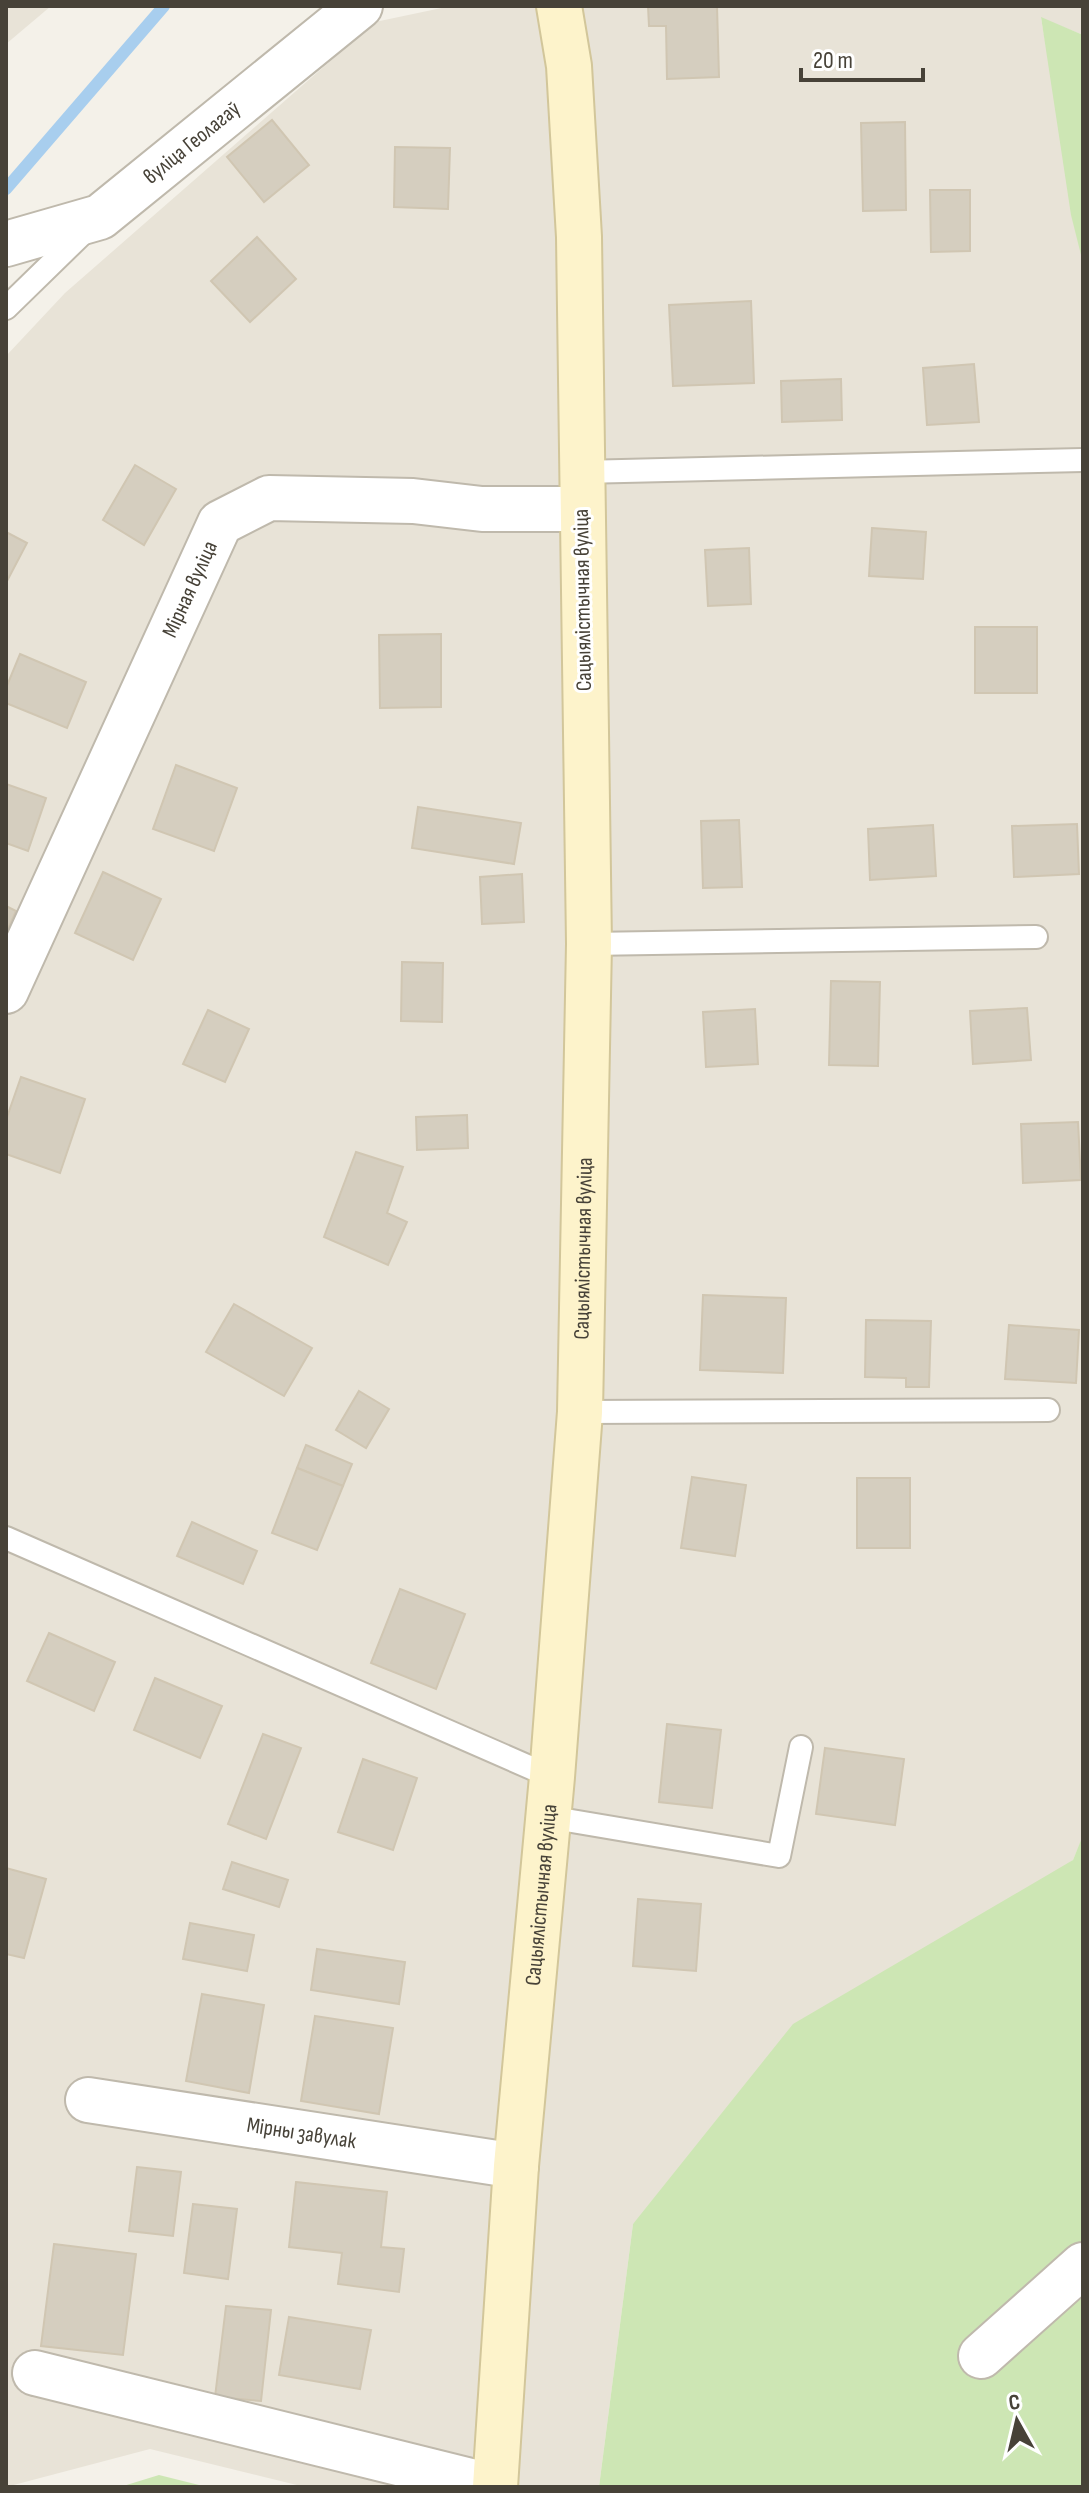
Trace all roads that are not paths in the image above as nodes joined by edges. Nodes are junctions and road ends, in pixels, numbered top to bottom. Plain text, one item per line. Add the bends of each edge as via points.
1 (360, 6) edge
2 (559, 6) edge
3 (100, 217) junction
4 (6, 244) edge
5 (6, 308) edge
6 (1083, 460) edge
7 (581, 491) junction
8 (1036, 937) dead end
9 (589, 944) junction
10 (6, 991) edge
11 (1048, 1410) dead end
12 (580, 1412) junction
13 (6, 1538) edge
14 (801, 1747) dead end
15 (550, 1797) junction
16 (88, 2100) dead end
17 (516, 2166) junction
18 (1083, 2265) edge
19 (981, 2356) dead end
20 (35, 2373) dead end
21 (495, 2487) edge

1 - 3 street, вуліца Геолагаў
2 - 7 main road, Сацыялістычная вуліца via 569,66 579,237
3 - 4 street, вуліца Геолагаў
3 - 5 lane
6 - 7 lane
7 - 9 main road, Сацыялістычная вуліца
7 - 10 street, Мірная вуліца via 482,509 413,501 269,498 220,523
8 - 9 lane
9 - 12 main road, Сацыялістычная вуліца
11 - 12 lane
12 - 15 main road, Сацыялістычная вуліца
13 - 15 lane
14 - 15 lane via 779,1856
15 - 17 main road, Сацыялістычная вуліца
16 - 17 street, Мірны завулак
17 - 21 main road, Сацыялістычная вуліца
18 - 19 street
20 - 21 street

